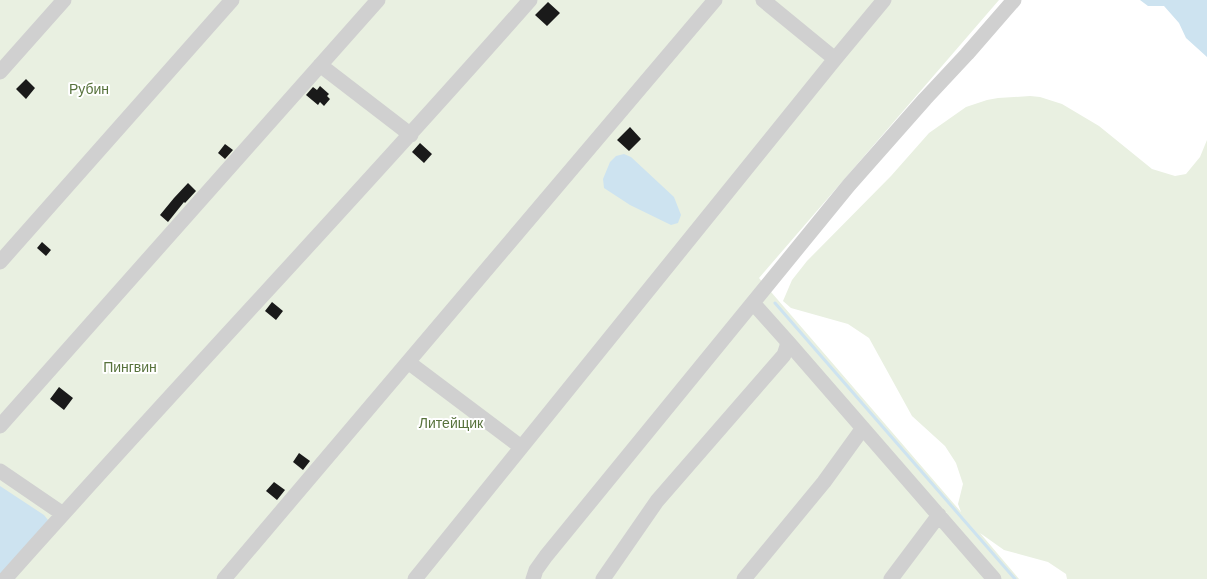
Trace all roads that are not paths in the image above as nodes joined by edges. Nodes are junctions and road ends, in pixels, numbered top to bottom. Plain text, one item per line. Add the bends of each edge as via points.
1 (64, 0) edge
2 (378, 0) edge
3 (530, 0) edge
4 (715, 0) edge
5 (763, 0) edge
6 (884, 0) edge
7 (1014, 0) edge
8 (223, 3) edge
9 (835, 58) junction
10 (320, 65) junction
11 (0, 72) edge
12 (411, 135) junction
13 (0, 262) edge
14 (753, 303) junction
15 (787, 341) junction
16 (408, 362) junction
17 (0, 426) edge
18 (864, 428) junction
19 (521, 447) junction
20 (0, 471) edge
21 (63, 514) junction
22 (939, 515) junction
23 (535, 574) edge
24 (5, 579) edge
25 (224, 579) edge
26 (415, 579) edge
27 (603, 579) edge
28 (744, 579) edge
29 (891, 579) edge
30 (994, 579) edge

1 - 11 street
2 - 10 street
3 - 12 street
4 - 16 street
5 - 9 street
6 - 9 street
7 - 14 street via 849,185
8 - 13 street
9 - 19 street
10 - 12 street
10 - 17 street
12 - 21 street
14 - 15 street
14 - 23 street via 546,556
15 - 18 street
15 - 27 street via 784,355 657,501
16 - 19 street
16 - 25 street
18 - 22 street
18 - 28 street via 824,482
19 - 26 street
20 - 21 street
21 - 24 street
22 - 29 street
22 - 30 street

